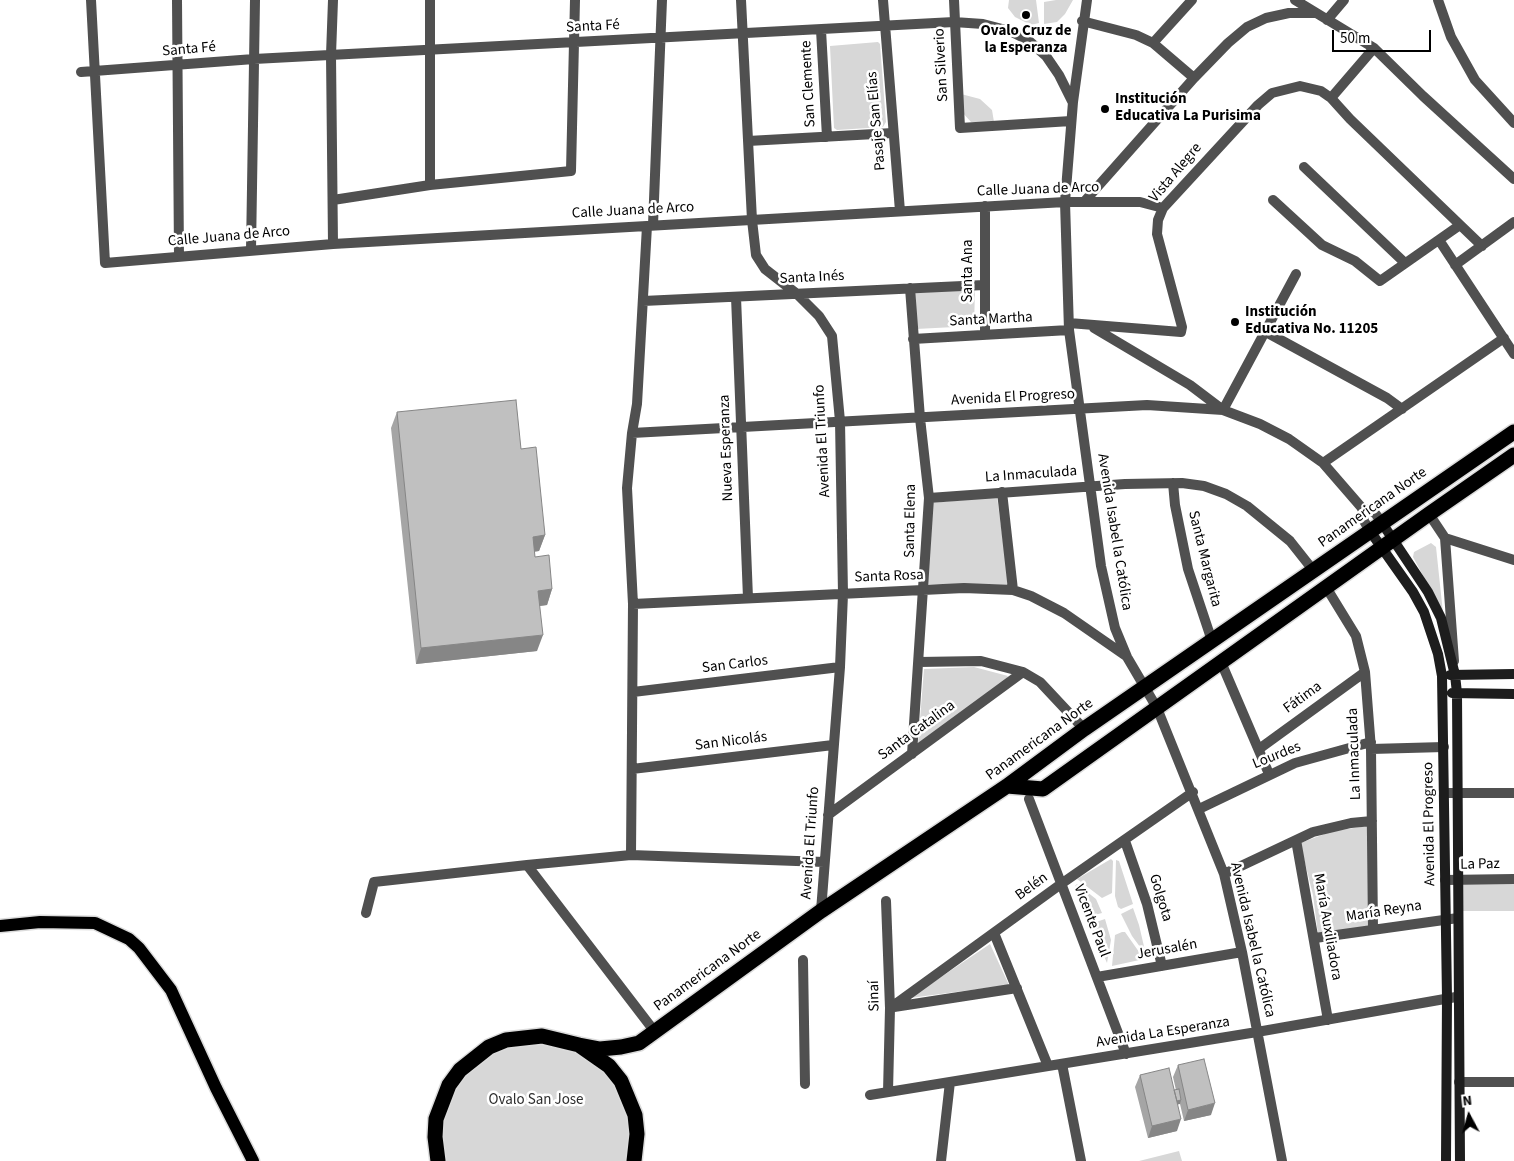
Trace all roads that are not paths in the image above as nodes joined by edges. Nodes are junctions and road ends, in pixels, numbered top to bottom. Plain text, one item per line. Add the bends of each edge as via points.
1 (91, 0) edge
2 (177, 0) edge
3 (255, 0) edge
4 (333, 0) edge
5 (430, 0) edge
6 (575, 0) edge
7 (662, 0) edge
8 (741, 0) edge
9 (882, 0) edge
10 (954, 0) edge
11 (1087, 0) edge
12 (1192, 0) edge
13 (1295, 0) edge
14 (1344, 0) edge
15 (1438, 0) edge
16 (1315, 13) junction
17 (1327, 20) junction
18 (954, 22) junction
19 (1082, 22) junction
20 (884, 28) junction
21 (821, 30) junction
22 (742, 34) junction
23 (660, 38) junction
24 (573, 43) junction
25 (1152, 43) junction
26 (1374, 48) junction
27 (430, 50) junction
28 (331, 55) junction
29 (254, 59) junction
30 (178, 66) junction
31 (95, 70) junction
32 (81, 72) dead end
33 (1194, 78) junction
34 (1331, 98) junction
35 (1073, 102) junction
36 (1071, 121) junction
37 (1514, 123) edge
38 (893, 133) junction
39 (827, 137) junction
40 (748, 141) junction
41 (1304, 167) dead end
42 (1514, 179) edge
43 (430, 185) junction
44 (333, 200) junction
45 (1273, 200) dead end
46 (1065, 202) junction
47 (1084, 202) junction
48 (985, 206) junction
49 (1163, 208) junction
50 (900, 212) junction
51 (752, 220) junction
52 (1513, 224) edge
53 (650, 225) junction
54 (1460, 225) junction
55 (1439, 240) junction
56 (333, 244) junction
57 (1482, 246) junction
58 (251, 250) junction
59 (179, 257) junction
60 (1406, 263) junction
61 (1455, 265) junction
62 (1296, 274) dead end
63 (984, 285) junction
64 (910, 288) junction
65 (797, 294) junction
66 (736, 297) junction
67 (643, 301) junction
68 (1069, 327) junction
69 (1091, 327) junction
70 (1181, 332) joint
71 (1266, 332) junction
72 (985, 335) junction
73 (1504, 338) junction
74 (913, 339) junction
75 (1514, 354) edge
76 (1079, 409) junction
77 (1402, 409) junction
78 (1222, 410) junction
79 (920, 418) junction
80 (840, 421) junction
81 (741, 426) junction
82 (1514, 432) edge
83 (632, 433) junction
84 (1514, 456) edge
85 (1323, 463) junction
86 (1173, 482) junction
87 (1089, 486) junction
88 (1002, 492) junction
89 (929, 498) junction
90 (1362, 508) junction
91 (1428, 514) junction
92 (1376, 527) junction
93 (1445, 538) junction
94 (1388, 543) junction
95 (1514, 560) edge
96 (1313, 570) junction
97 (1326, 587) junction
98 (923, 590) junction
99 (1013, 590) junction
100 (843, 594) junction
101 (748, 598) junction
102 (633, 604) junction
103 (1212, 640) junction
104 (1127, 657) junction
105 (919, 662) junction
106 (1221, 662) junction
107 (840, 667) junction
108 (1023, 672) junction
109 (1365, 672) junction
110 (1514, 674) edge
111 (1455, 675) junction
112 (1442, 676) junction
113 (1146, 686) junction
114 (633, 692) junction
115 (1457, 693) junction
116 (1444, 694) junction
117 (1514, 694) edge
118 (1157, 708) junction
119 (1084, 729) junction
120 (834, 745) junction
121 (1371, 745) junction
122 (1444, 747) junction
123 (1259, 749) junction
124 (912, 754) junction
125 (632, 769) junction
126 (1269, 774) junction
127 (1007, 786) junction
128 (1193, 792) junction
129 (1456, 793) junction
130 (1514, 793) edge
131 (1444, 794) junction
132 (1029, 799) dead end
133 (1199, 808) junction
134 (828, 815) junction
135 (1372, 821) junction
136 (1296, 840) junction
137 (1125, 841) junction
138 (631, 855) junction
139 (824, 862) junction
140 (528, 865) junction
141 (1224, 874) junction
142 (1514, 879) edge
143 (1445, 880) junction
144 (1457, 880) junction
145 (1061, 884) junction
146 (886, 901) dead end
147 (821, 911) junction
148 (366, 913) dead end
149 (1446, 918) junction
150 (1458, 918) junction
151 (0, 926) edge
152 (1373, 929) junction
153 (994, 933) junction
154 (1315, 938) junction
155 (1242, 952) junction
156 (803, 960) dead end
157 (1162, 966) junction
158 (1097, 978) junction
159 (1017, 988) junction
160 (1459, 996) junction
161 (1447, 998) junction
162 (890, 1008) junction
163 (1328, 1020) junction
164 (655, 1032) junction
165 (1257, 1032) junction
166 (579, 1045) junction
167 (1126, 1054) junction
168 (1062, 1064) junction
169 (1048, 1066) junction
170 (950, 1082) junction
171 (1459, 1082) junction
172 (1514, 1082) edge
173 (805, 1084) dead end
174 (888, 1092) junction
175 (870, 1095) dead end
176 (435, 1137) junction
177 (253, 1161) edge
178 (432, 1161) edge
179 (438, 1161) edge
180 (634, 1161) edge
181 (941, 1161) edge
182 (1081, 1161) edge
183 (1282, 1161) edge
184 (1446, 1161) edge
185 (1460, 1161) edge

1 - 31 street
2 - 30 street
3 - 29 street
4 - 28 street
5 - 27 street
6 - 24 street
7 - 23 street
8 - 22 street, Avenida El Triunfo
9 - 20 street, Pasaje San Elías
10 - 18 street, San Silverio
11 - 19 street, Avenida Isabel la Católica
12 - 25 street
13 - 16 street
14 - 17 street
15 - 37 street via 1451,37 1471,73 1488,97
16 - 17 street
16 - 33 street via 1288,13 1246,27
17 - 26 street
18 - 20 street, Santa Fé
18 - 35 street, Santa Fé via 983,24 1028,40 1046,56
18 - 36 street, San Silverio via 960,128
19 - 25 street via 1136,35
19 - 35 street, Avenida Isabel la Católica
20 - 21 street, Santa Fé
20 - 38 street, Pasaje San Elías
21 - 22 street, Santa Fé
21 - 39 street, San Clemente
22 - 23 street, Santa Fé
22 - 40 street, Avenida El Triunfo
23 - 24 street, Santa Fé
23 - 53 street
24 - 27 street, Santa Fé
24 - 43 street via 571,171
25 - 33 street
26 - 34 street
26 - 42 street
27 - 28 street, Santa Fé
27 - 43 street
28 - 29 street, Santa Fé
28 - 44 street
29 - 30 street, Santa Fé
29 - 58 street
30 - 31 street, Santa Fé
30 - 59 street
31 - 32 street, Santa Fé
31 - 59 street, Calle Juana de Arco via 105,263
33 - 47 street
34 - 49 street, Vista Alegre via 1310,87 1300,86 1272,93 1258,104
34 - 54 street
35 - 36 street, Avenida Isabel la Católica
36 - 46 street, Avenida Isabel la Católica
38 - 39 street
38 - 50 street, Pasaje San Elías
39 - 40 street
40 - 51 street, Avenida El Triunfo
41 - 60 street
43 - 44 street
44 - 56 street
45 - 60 street via 1322,245 1355,261 1380,281
46 - 47 street, Calle Juana de Arco
46 - 48 street, Calle Juana de Arco
46 - 68 street, Avenida Isabel la Católica
47 - 49 street, Calle Juana de Arco via 1140,202
48 - 50 street, Calle Juana de Arco
48 - 63 street, Santa Ana
49 - 70 street, Vista Alegre via 1157,234
50 - 51 street, Calle Juana de Arco
51 - 53 street, Calle Juana de Arco
51 - 65 street, Avenida El Triunfo via 756,255 765,269
52 - 57 street
53 - 56 street, Calle Juana de Arco
53 - 67 street
54 - 55 street
54 - 57 street
55 - 60 street
55 - 61 street
56 - 58 street, Calle Juana de Arco
57 - 61 street
58 - 59 street, Calle Juana de Arco
61 - 73 street
62 - 71 street
63 - 64 street, Santa Inés
63 - 72 street, Santa Ana
64 - 65 street, Santa Inés
64 - 74 street, Santa Elena
65 - 66 street, Santa Inés
65 - 80 street, Avenida El Triunfo via 819,316 832,336
66 - 67 street, Santa Inés
66 - 81 street, Nueva Esperanza
67 - 83 street via 637,404
68 - 69 street, Santa Martha
68 - 72 street, Santa Martha
68 - 76 street, Avenida Isabel la Católica
69 - 70 street, Santa Martha
69 - 78 street via 1190,385
71 - 77 street
71 - 78 street
72 - 74 street, Santa Martha
73 - 75 street
73 - 77 street
74 - 79 street, Santa Elena
76 - 78 street, Avenida El Progreso via 1147,405
76 - 79 street, Avenida El Progreso
76 - 87 street, Avenida Isabel la Católica
77 - 85 street
78 - 85 street, Avenida El Progreso via 1260,424
79 - 80 street, Avenida El Progreso
79 - 89 street, Santa Elena
80 - 81 street, Avenida El Progreso
80 - 100 street, Avenida El Triunfo
81 - 83 street, Avenida El Progreso
81 - 101 street, Nueva Esperanza
82 - 92 highway, Panamericana Norte
83 - 102 street via 627,488
84 - 91 highway
85 - 90 street, Avenida El Progreso
86 - 87 street, La Inmaculada
86 - 96 street, La Inmaculada via 1204,486 1247,506 1290,541
86 - 103 street, Santa Margarita via 1188,569
87 - 88 street, La Inmaculada
87 - 104 street, Avenida Isabel la Católica via 1108,600
88 - 89 street, La Inmaculada
88 - 99 street
89 - 98 street, Santa Elena
90 - 92 street, Avenida El Progreso via 1364,521
90 - 92 street, Avenida El Progreso via 1374,513
91 - 93 street
91 - 94 highway
92 - 94 main road, Avenida El Progreso
92 - 94 main road, Avenida El Progreso
92 - 96 highway, Panamericana Norte
93 - 95 street
93 - 111 street, Avenida El Progreso
94 - 97 highway
94 - 111 main road, Avenida El Progreso via 1428,592 1441,618
94 - 112 main road, Avenida El Progreso via 1424,612
96 - 103 highway, Panamericana Norte
97 - 106 highway
97 - 109 street, La Inmaculada via 1356,636
98 - 99 street, Santa Rosa
98 - 100 street, Santa Rosa
98 - 105 street, Santa Elena
99 - 104 street, Santa Rosa via 1064,613
100 - 101 street, Santa Rosa
100 - 107 street, Avenida El Triunfo
101 - 102 street, Santa Rosa
102 - 114 street
103 - 113 highway, Panamericana Norte
104 - 113 street, Avenida Isabel la Católica
105 - 108 street via 981,661
105 - 124 street, Santa Elena
106 - 118 highway
106 - 123 street
107 - 114 street, San Carlos
107 - 120 street, Avenida El Triunfo
108 - 119 street via 1046,688
108 - 124 street, Santa Catalina
109 - 121 street, La Inmaculada
109 - 123 street, Fátima
110 - 111 main road
111 - 112 main road
111 - 115 main road, Avenida El Progreso
112 - 116 main road, Avenida El Progreso
113 - 118 street, Avenida Isabel la Católica
113 - 119 highway, Panamericana Norte
114 - 125 street
115 - 116 main road
115 - 117 main road
115 - 129 main road, Avenida El Progreso
116 - 122 main road, Avenida El Progreso
118 - 127 highway via 1043,789
118 - 128 street, Avenida Isabel la Católica
119 - 127 highway, Panamericana Norte
120 - 125 street, San Nicolás
120 - 134 street, Avenida El Triunfo
121 - 122 street, Lourdes
121 - 126 street, Lourdes via 1314,757
121 - 135 street, La Inmaculada
122 - 131 main road, Avenida El Progreso
123 - 126 street
124 - 134 street, Santa Catalina
125 - 138 street
126 - 133 street, Lourdes
127 - 147 highway, Panamericana Norte
128 - 133 street, Avenida Isabel la Católica
128 - 137 street, Belén
129 - 130 street
129 - 131 street
129 - 144 main road, Avenida El Progreso
131 - 143 main road, Avenida El Progreso
132 - 145 street, Vicente Paul
133 - 141 street, Avenida Isabel la Católica
134 - 139 street, Avenida El Triunfo
135 - 136 street via 1331,827
135 - 152 street, La Inmaculada
136 - 141 street
136 - 154 street, María Auxiliadora
137 - 145 street, Belén
137 - 157 street, Golgota via 1147,904
138 - 139 street
138 - 140 street
139 - 147 street, Avenida El Triunfo
140 - 148 street via 374,882
140 - 164 street
141 - 155 street, Avenida Isabel la Católica
142 - 144 street, La Paz
143 - 144 street, La Paz
143 - 149 main road, Avenida El Progreso
144 - 150 main road, Avenida El Progreso
145 - 153 street, Belén
145 - 158 street, Vicente Paul
146 - 162 street, Sinaí
147 - 164 highway, Panamericana Norte
149 - 150 street, María Reyna
149 - 152 street, María Reyna
149 - 161 main road, Avenida El Progreso
150 - 160 main road, Avenida El Progreso
151 - 177 main road via 40,922 95,923 129,939 139,948 171,990
152 - 154 street, María Reyna
153 - 159 street
153 - 162 street, Belén
154 - 163 street, María Auxiliadora
155 - 157 street, Jerusalén
155 - 165 street, Avenida Isabel la Católica
156 - 173 street
157 - 158 street, Jerusalén
158 - 167 street, Vicente Paul
159 - 162 street
159 - 169 street
160 - 161 street, Avenida La Esperanza
160 - 171 main road, Avenida El Progreso
161 - 163 street, Avenida La Esperanza
161 - 184 main road, Avenida El Progreso
162 - 174 street, Sinaí
163 - 165 street, Avenida La Esperanza
164 - 166 highway, Panamericana Norte via 639,1043 621,1047 600,1049
165 - 167 street, Avenida La Esperanza
165 - 183 street, Avenida Isabel la Católica
166 - 176 highway, Panamericana Norte via 542,1036 506,1040 489,1047 460,1070 449,1085 441,1101
166 - 180 highway via 609,1066 630,1097 637,1134
167 - 168 street, Avenida La Esperanza
168 - 169 street, Avenida La Esperanza
168 - 182 street
169 - 170 street, Avenida La Esperanza
170 - 174 street, Avenida La Esperanza
170 - 181 street
171 - 172 street
171 - 185 main road, Avenida El Progreso
174 - 175 street, Avenida La Esperanza
176 - 178 main road
176 - 179 highway, Panamericana Norte

